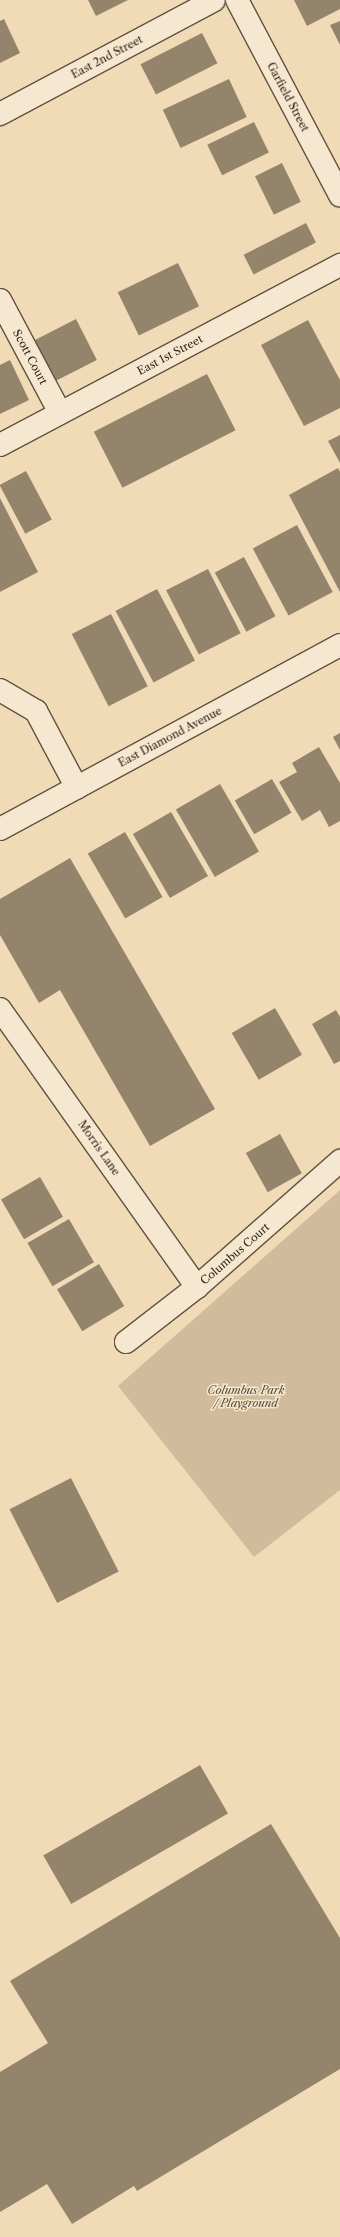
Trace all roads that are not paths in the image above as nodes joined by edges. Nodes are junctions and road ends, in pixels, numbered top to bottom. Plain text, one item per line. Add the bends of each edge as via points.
1 (214, 0) edge
2 (237, 0) edge
3 (0, 114) edge
4 (340, 194) edge
5 (340, 265) edge
6 (0, 300) edge
7 (60, 413) junction
8 (0, 445) edge
9 (340, 645) edge
10 (0, 690) edge
11 (77, 788) junction
12 (0, 829) edge
13 (0, 1010) edge
14 (340, 1161) edge
15 (197, 1287) junction
16 (126, 1342) dead end

1 - 3 street, East 2nd Street
2 - 4 street, Garfield Street
5 - 7 street, East 1st Street
6 - 7 street, Scott Court
7 - 8 street, East 1st Street
9 - 11 street, East Diamond Avenue
10 - 11 street via 36,711
11 - 12 street, East Diamond Avenue
13 - 15 street, Morris Lane
14 - 15 street, Columbus Court
15 - 16 street, Columbus Court

